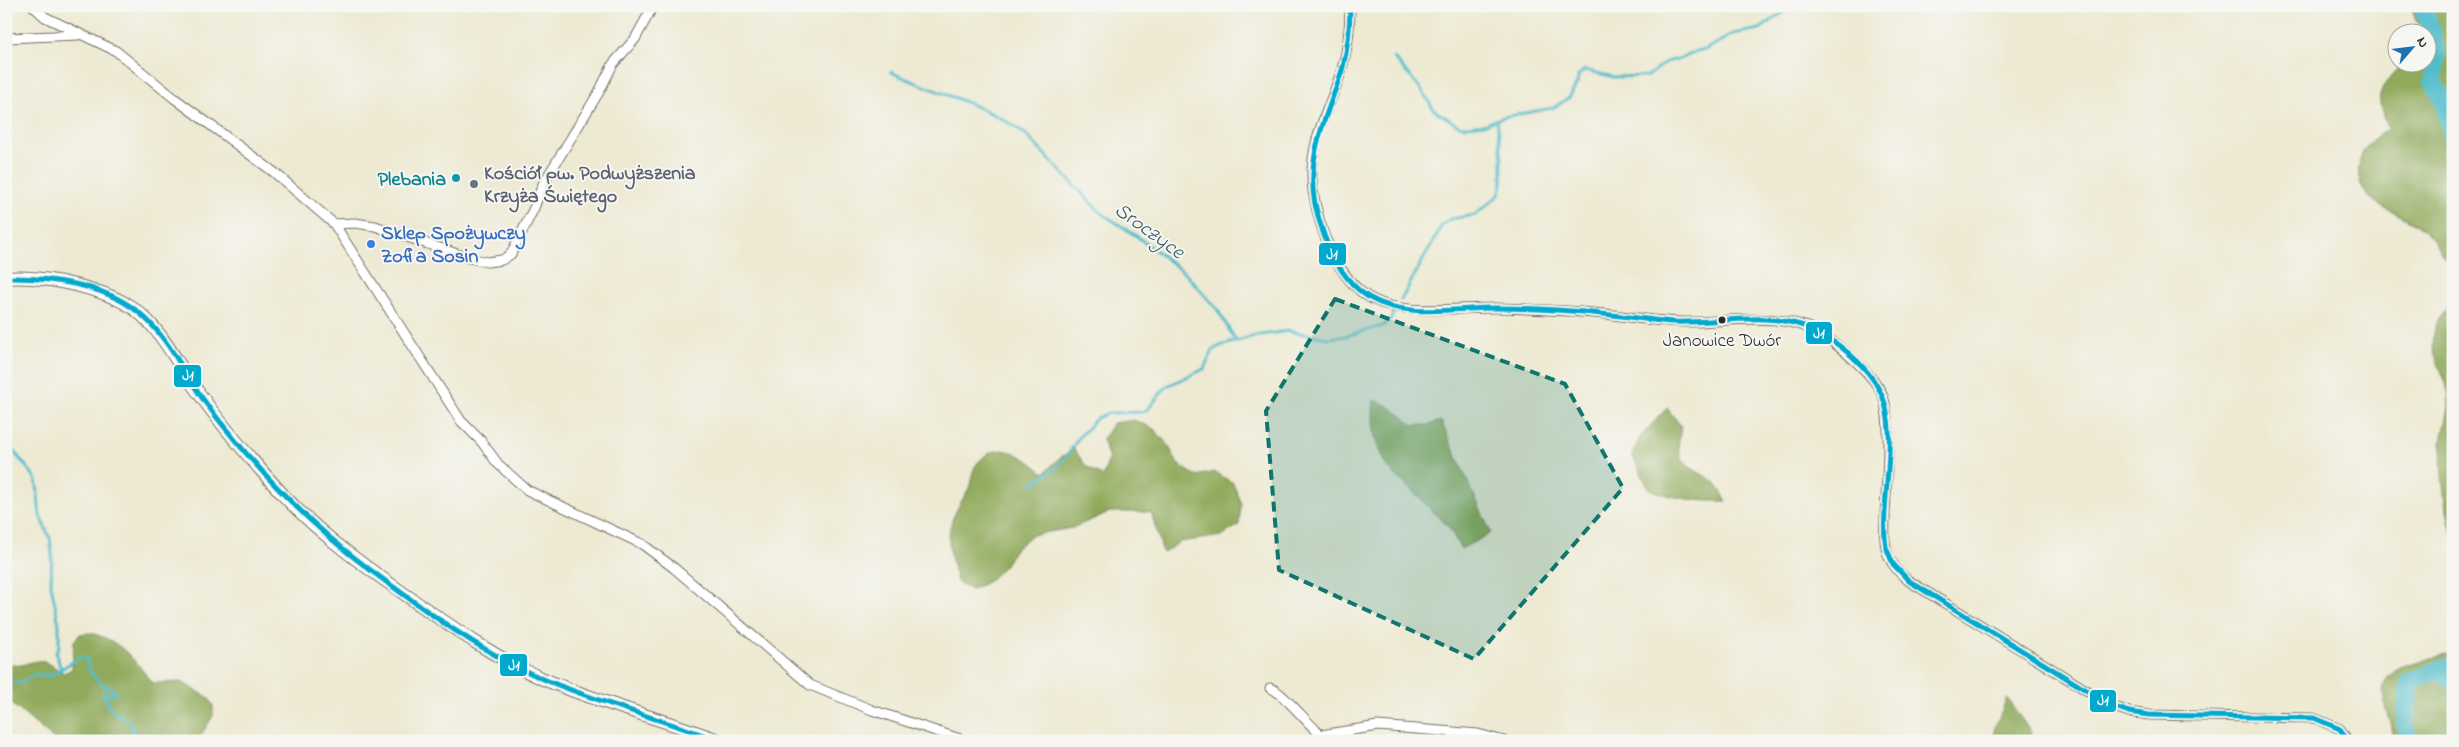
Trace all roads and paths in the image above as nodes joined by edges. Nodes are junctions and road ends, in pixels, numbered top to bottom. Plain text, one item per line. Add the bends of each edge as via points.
1 (34, 6) edge
2 (654, 6) edge
3 (1350, 6) edge
4 (78, 35) junction
5 (6, 38) edge
6 (334, 224) junction
7 (6, 278) edge
8 (1270, 688) dead end
9 (1321, 738) edge
10 (721, 741) edge
11 (966, 741) edge
12 (1504, 741) edge
13 (2348, 741) edge

1 - 4 street via 46,17
2 - 6 street via 635,39 613,64 543,184 511,254 502,260 487,262 375,226
3 - 13 street via 1350,30 1343,68 1312,153 1313,190 1337,263 1353,284 1372,299 1416,309 1509,308 1604,314 1654,322 1755,318 1781,321 1820,333 1871,378 1882,394 1887,424 1884,542 1889,558 1909,581 2120,709 2149,715 2314,718 2340,730
4 - 5 street
4 - 6 street via 116,51 275,173
6 - 11 street via 461,420 498,464 527,490 642,544 810,685 872,710
7 - 10 street via 37,278 79,287 139,312 231,435 302,514 396,588 468,638 542,678
8 - 9 street via 1281,694
9 - 12 street via 1378,726 1478,734

